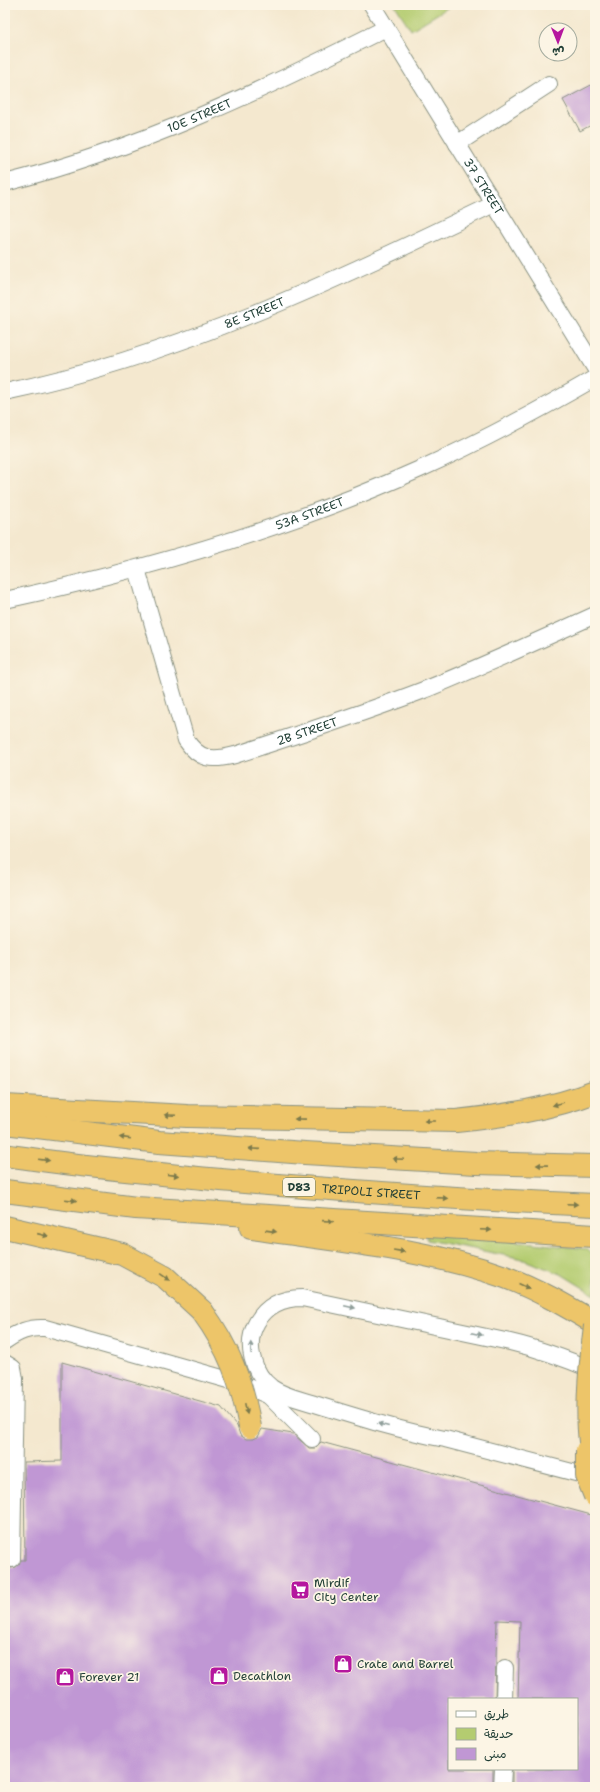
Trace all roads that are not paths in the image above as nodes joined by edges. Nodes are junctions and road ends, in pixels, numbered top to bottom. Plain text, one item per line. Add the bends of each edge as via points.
1 (372, 5) edge
2 (386, 28) junction
3 (549, 84) dead end
4 (458, 144) junction
5 (5, 183) edge
6 (494, 204) junction
7 (595, 368) edge
8 (595, 378) edge
9 (5, 392) edge
10 (137, 569) junction
11 (5, 600) edge
12 (595, 615) edge
13 (595, 1092) edge
14 (5, 1106) edge
15 (5, 1123) edge
16 (5, 1155) edge
17 (595, 1166) edge
18 (5, 1191) edge
19 (595, 1205) edge
20 (136, 1208) junction
21 (5, 1227) edge
22 (595, 1236) edge
23 (595, 1324) edge
24 (5, 1341) edge
25 (5, 1363) edge
26 (595, 1371) edge
27 (270, 1396) junction
28 (356, 1417) junction
29 (250, 1427) dead end
30 (421, 1435) junction
31 (312, 1439) dead end
32 (593, 1443) edge
33 (595, 1467) edge
34 (595, 1478) edge
35 (595, 1490) edge
36 (595, 1496) edge
37 (12, 1560) dead end
38 (505, 1668) dead end
39 (504, 1698) edge
40 (503, 1770) edge
41 (502, 1787) edge

1 - 2 street, 37 STREET
2 - 4 street, 37 STREET
2 - 5 street, 10E STREET via 224,107 92,157
3 - 4 street
4 - 6 street, 37 STREET
6 - 7 street, 37 STREET
6 - 9 street, 8E STREET via 286,301 202,334 112,365
8 - 10 street, 53A STREET via 503,430 342,502 234,541
10 - 11 street, 53A STREET
10 - 12 street, 2B STREET via 186,740 193,751 205,757 222,758 235,755 338,721 428,688
13 -> 14 highway via 540,1109 456,1121 188,1116
17 -> 15 highway via 476,1163 305,1153 159,1142
16 -> 19 highway, TRIPOLI STREET / D83 via 137,1172 316,1188 455,1199
18 -> 20 highway
20 -> 22 highway
20 -> 23 highway via 445,1259 506,1278 555,1300
21 -> 29 highway, bridge via 122,1254 165,1277 202,1311 225,1347 241,1387
23 - 32 highway, bridge via 591,1361
24 - 27 street via 22,1330 45,1328 236,1382
25 - 37 street via 13,1368 16,1379
28 -> 26 street via 282,1393 266,1383 254,1364 250,1345 255,1326 266,1310 283,1300 312,1298 510,1342 548,1352
27 - 28 street via 312,1411
27 - 31 street
30 -> 28 street
30 - 34 street
30 - 35 street via 452,1449
32 - 33 highway, bridge
32 - 36 highway, bridge via 586,1457 586,1466
38 - 39 street
40 - 41 street

